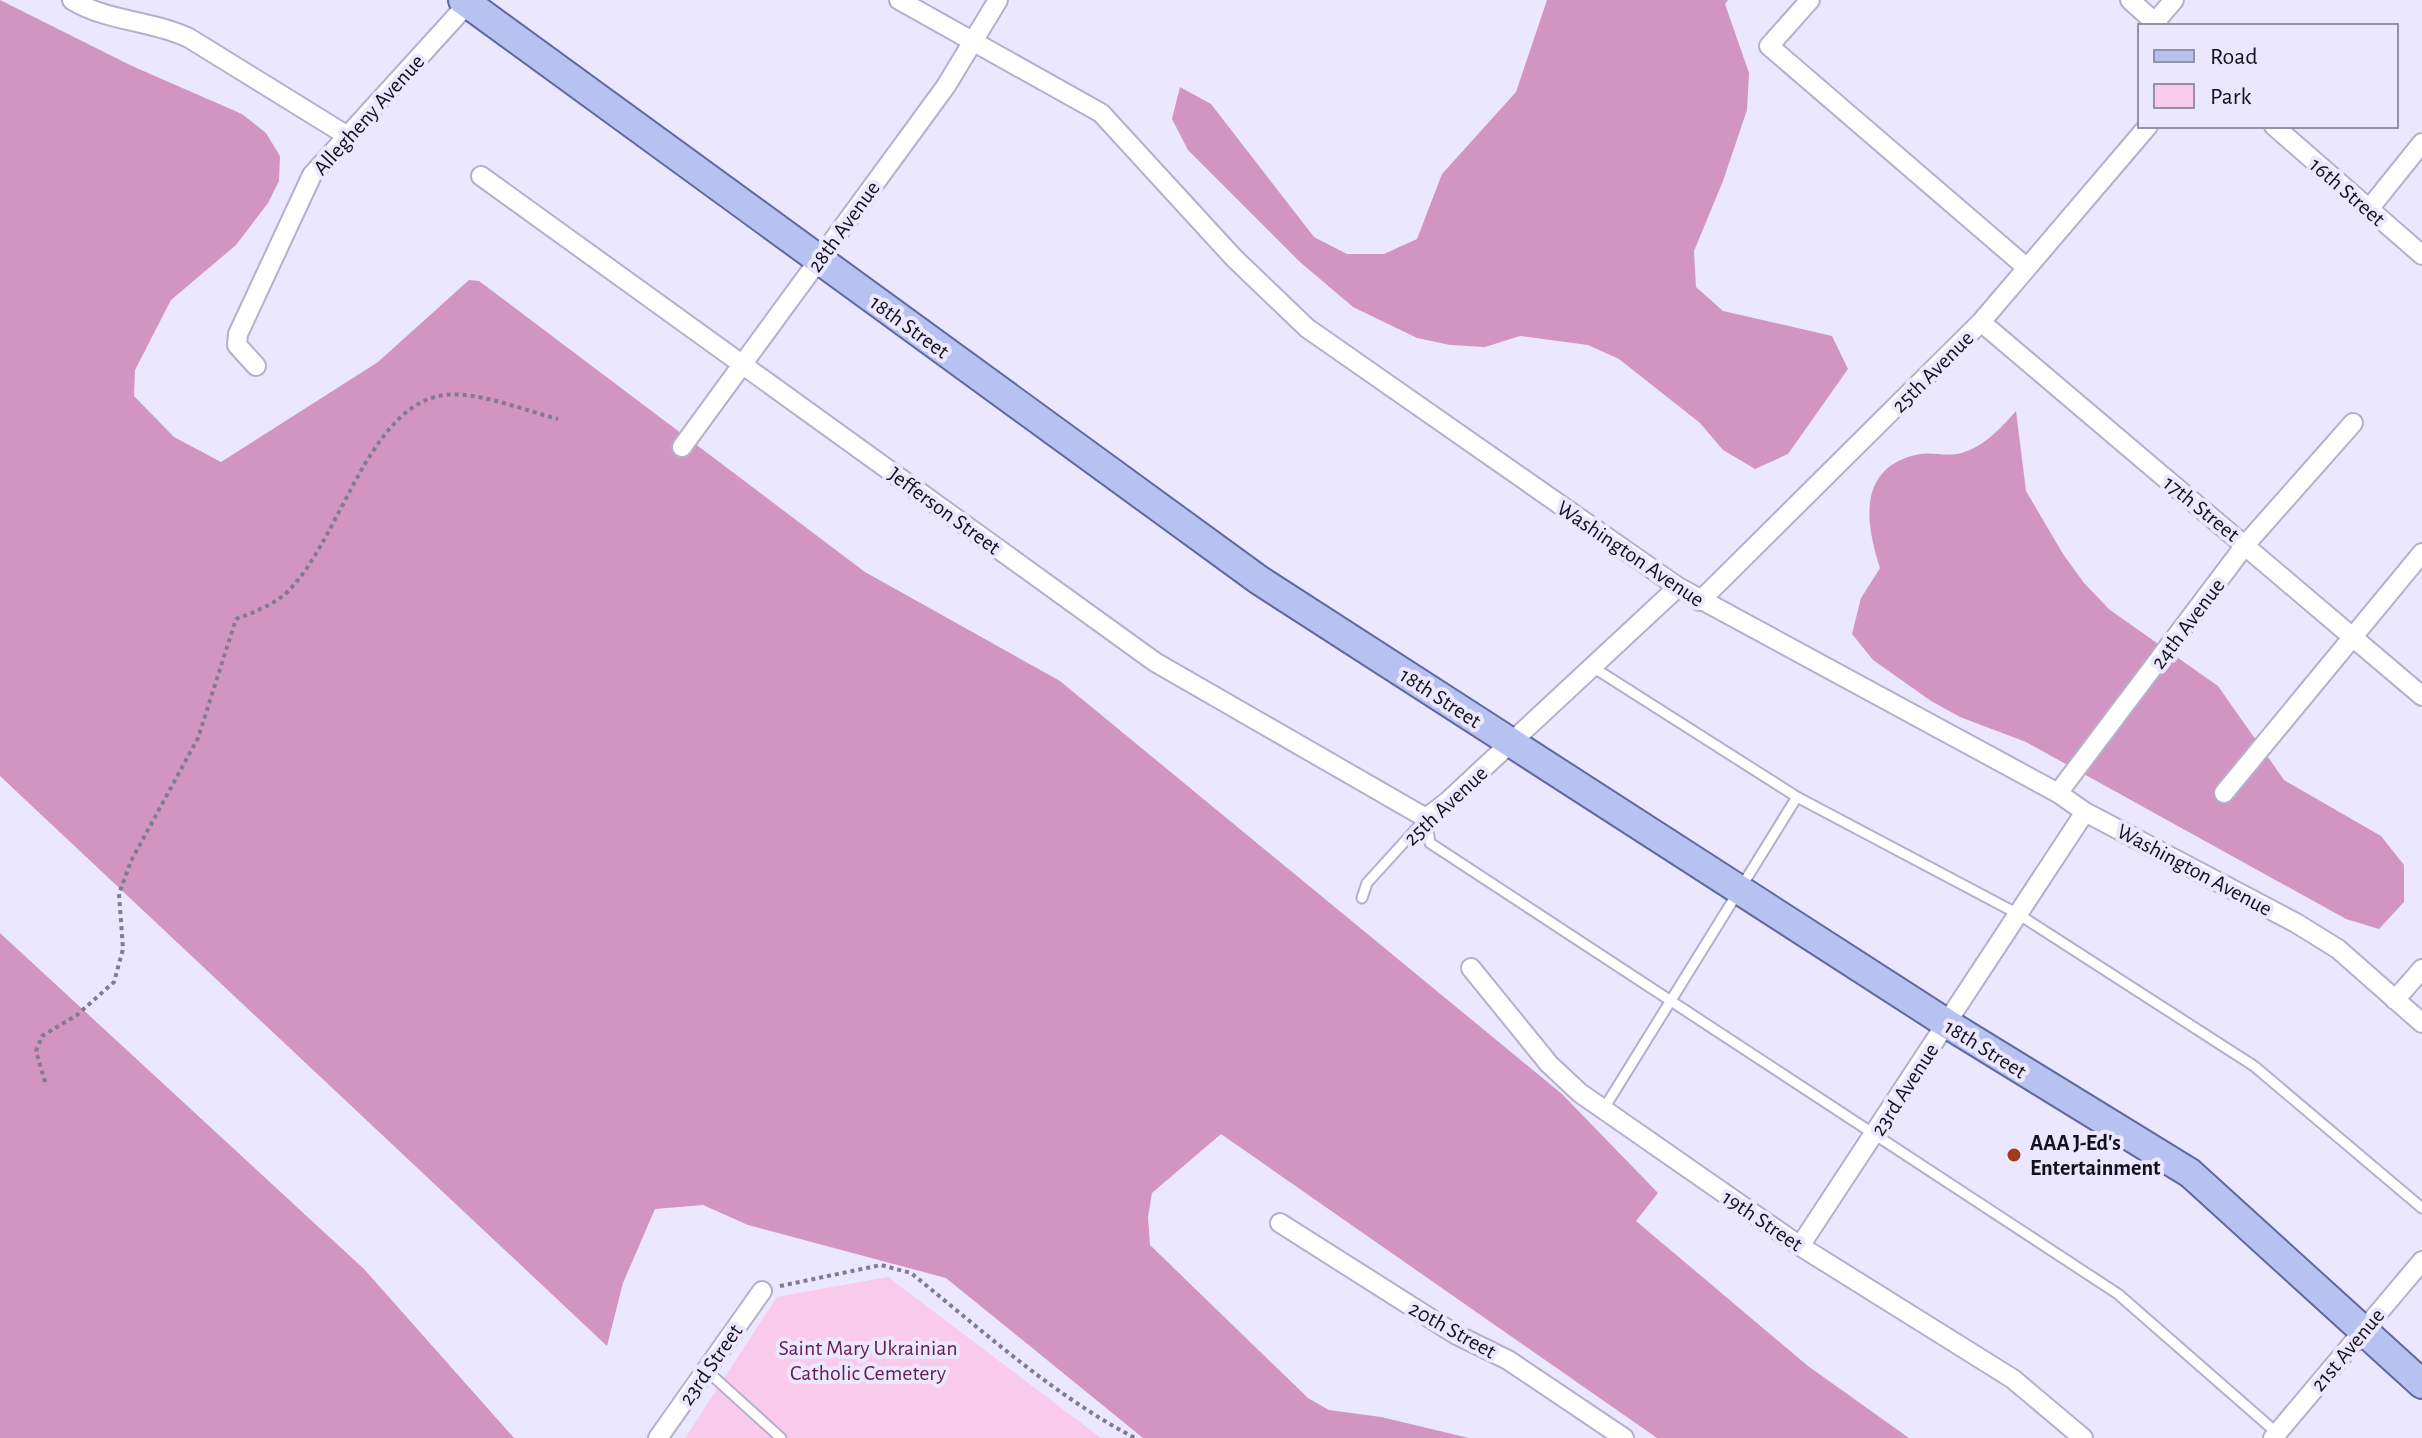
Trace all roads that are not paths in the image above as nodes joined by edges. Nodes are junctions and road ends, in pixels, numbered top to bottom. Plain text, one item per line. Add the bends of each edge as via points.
1 (72, 0) edge
2 (899, 0) edge
3 (998, 0) edge
4 (1810, 0) edge
5 (2130, 0) edge
6 (2174, 0) edge
7 (467, 1) edge
8 (2157, 24) edge
9 (973, 42) junction
10 (2146, 128) edge
11 (2276, 128) edge
12 (346, 135) junction
13 (2422, 143) edge
14 (481, 176) dead end
15 (2369, 209) junction
16 (2422, 255) edge
17 (819, 259) junction
18 (2026, 267) junction
19 (1981, 322) junction
20 (742, 362) junction
21 (256, 366) dead end
22 (2353, 423) dead end
23 (682, 447) dead end
24 (2246, 544) junction
25 (2422, 553) edge
26 (1678, 587) junction
27 (1700, 601) junction
28 (2351, 636) junction
29 (1591, 666) junction
30 (2422, 696) edge
31 (1512, 743) junction
32 (2058, 793) junction
33 (2224, 793) dead end
34 (1797, 797) junction
35 (2085, 812) junction
36 (1426, 818) junction
37 (1739, 889) junction
38 (1362, 898) dead end
39 (2018, 914) junction
40 (1471, 968) dead end
41 (2422, 969) edge
42 (2395, 1000) junction
43 (1671, 1002) junction
44 (1946, 1023) junction
45 (2422, 1023) edge
46 (1603, 1110) junction
47 (1874, 1135) junction
48 (2422, 1208) edge
49 (1280, 1223) dead end
50 (1800, 1246) junction
51 (2422, 1261) edge
52 (762, 1291) road end
53 (2361, 1332) junction
54 (706, 1370) junction
55 (2422, 1384) edge
56 (2278, 1436) edge
57 (658, 1438) edge
58 (781, 1438) edge
59 (1624, 1438) edge
60 (2083, 1438) edge

1 - 12 street via 99,14 165,27 189,38
2 - 9 street, Washington Avenue
3 - 9 street, 28th Avenue
4 - 18 street via 1769,46
5 - 8 street
6 - 8 street
7 - 12 street, Allegheny Avenue
7 - 17 main road, 18th Street
9 - 17 street, 28th Avenue
9 - 26 street, Washington Avenue via 1101,113 1234,258 1307,328
10 - 18 street, 25th Avenue
11 - 15 street, 16th Street
12 - 21 street, Allegheny Avenue via 312,175 238,334 237,345
13 - 15 street
14 - 20 street, Jefferson Street
15 - 16 street, 16th Street
17 - 20 street, 28th Avenue
17 - 31 main road, 18th Street via 1259,580
18 - 19 street, 25th Avenue
19 - 24 street, 17th Street
19 - 27 street, 25th Avenue
20 - 23 street, 28th Avenue
20 - 36 street, Jefferson Street via 1155,662
22 - 24 street, 24th Avenue
24 - 28 street, 17th Street
24 - 32 street, 24th Avenue
25 - 28 street
26 - 27 street, Washington Avenue
26 - 29 street, 25th Avenue
27 - 32 street, Washington Avenue
28 - 30 street, 17th Street
28 - 33 street
29 - 31 street, 25th Avenue
29 - 34 lane
31 - 36 street, 25th Avenue
31 - 37 main road, 18th Street
32 - 35 street, Washington Avenue
34 - 37 lane
34 - 39 lane
35 - 39 street, 23rd Avenue
35 - 42 street, Washington Avenue via 2296,923 2338,949
36 - 38 lane, 25th Avenue via 1367,883
36 - 43 lane via 1430,843
37 - 43 lane
37 - 44 main road, 18th Street
39 - 44 street, 23rd Avenue
39 - 48 lane via 2254,1066
40 - 46 street, 19th Street via 1549,1064
41 - 42 street
42 - 45 street, Washington Avenue
43 - 46 lane
43 - 47 lane
44 - 47 street, 23rd Avenue
44 - 53 main road, 18th Street via 2190,1173
46 - 50 street, 19th Street
47 - 50 street, 23rd Avenue
47 - 56 lane via 2118,1294
49 - 59 street, 20th Street via 1455,1334 1508,1360
50 - 60 street, 19th Street via 2013,1379
51 - 53 street, 21st Avenue
52 - 54 street, 23rd Street
53 - 55 main road, 18th Street
53 - 56 street, 21st Avenue
54 - 57 street, 23rd Street
54 - 58 lane

